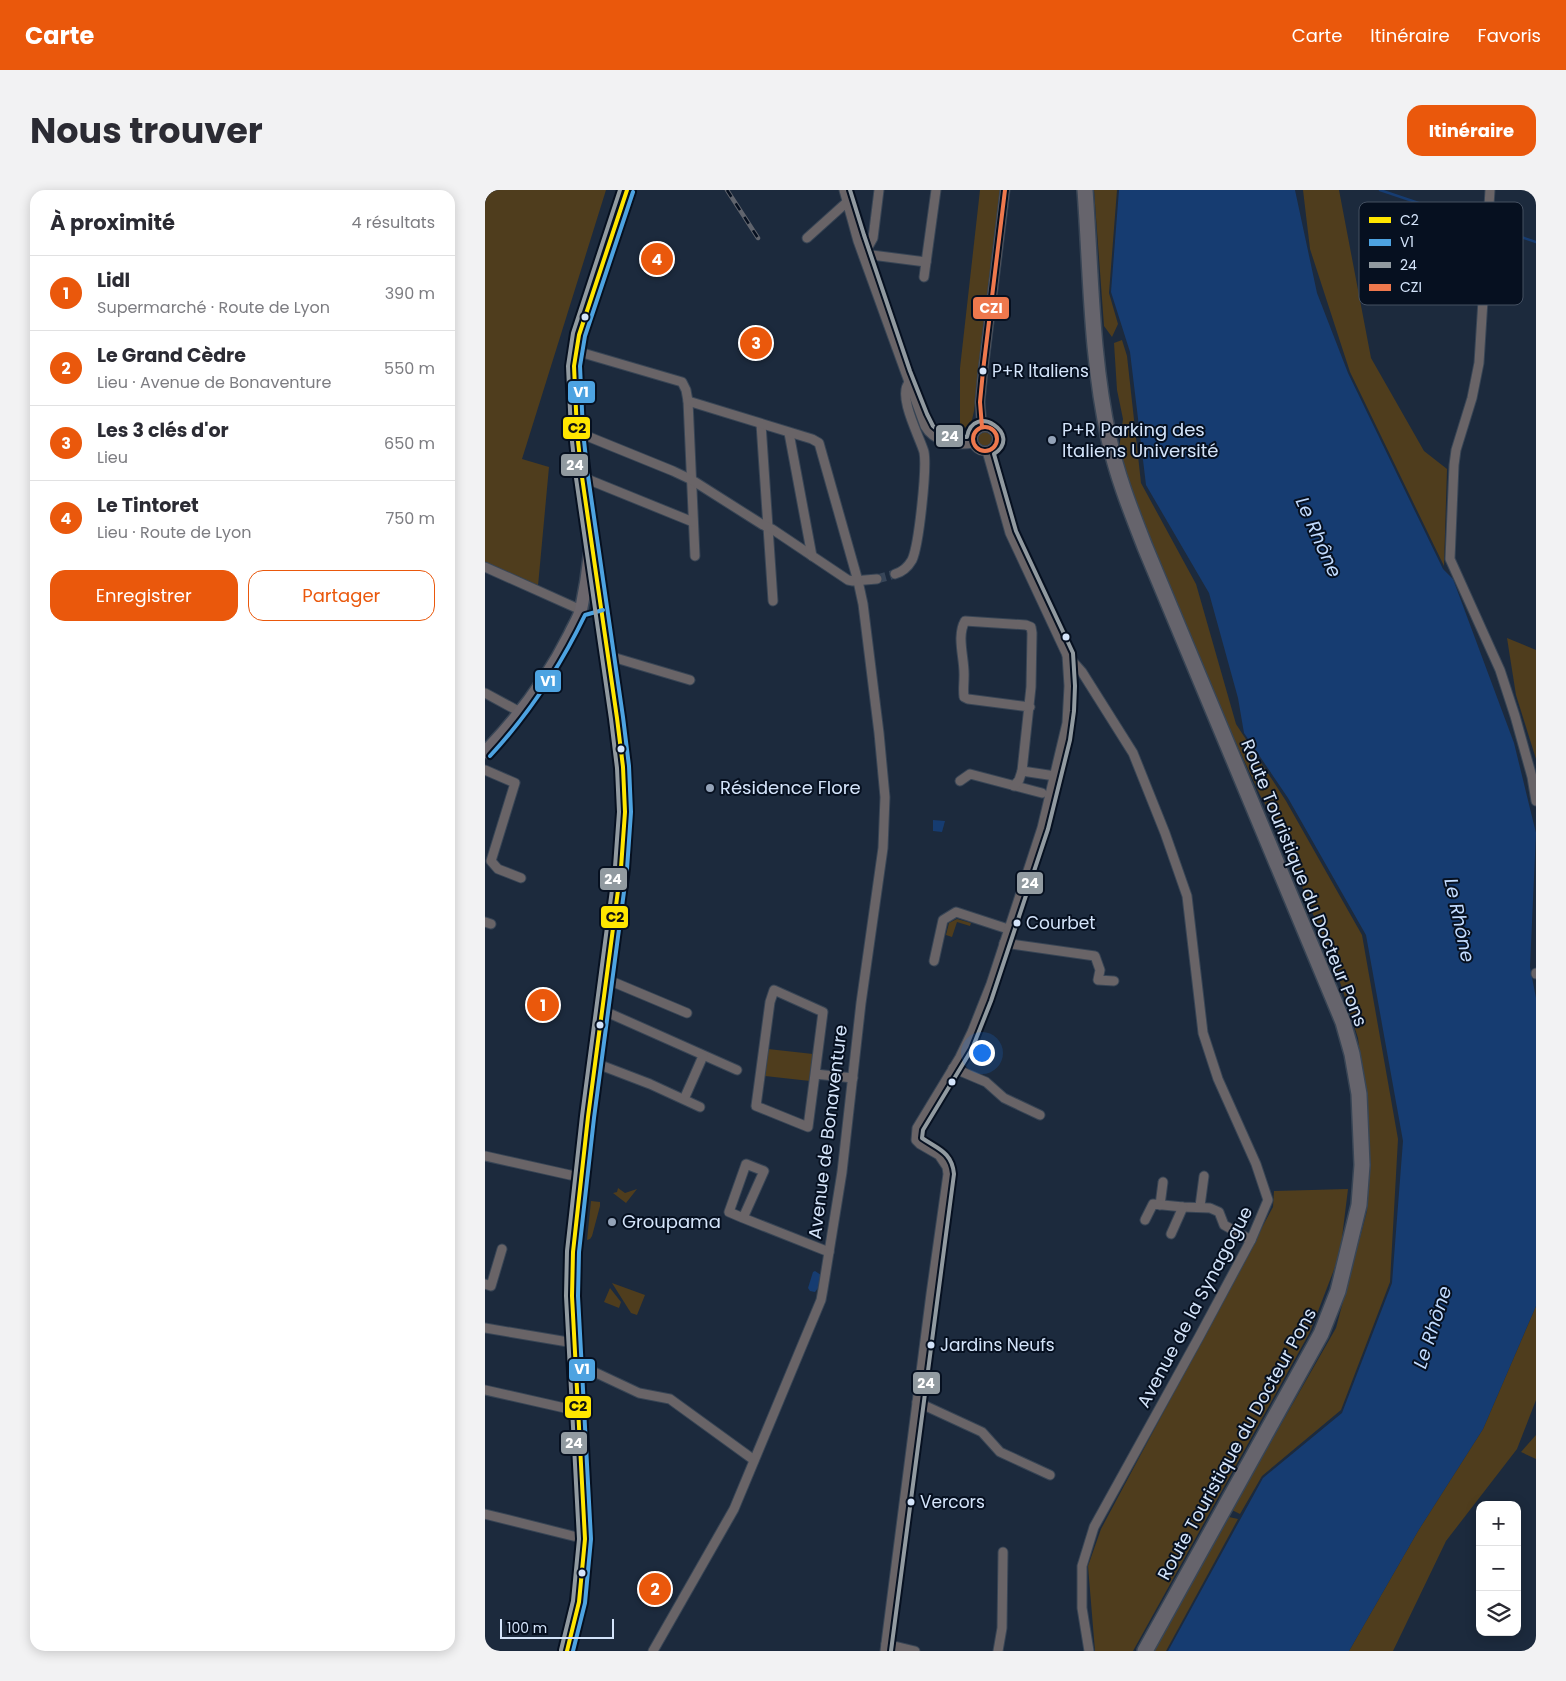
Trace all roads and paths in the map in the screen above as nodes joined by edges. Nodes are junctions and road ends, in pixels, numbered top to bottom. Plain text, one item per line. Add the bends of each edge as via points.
1 (627, 190) edge
2 (844, 190) edge
3 (879, 190) edge
4 (937, 190) edge
5 (1005, 190) edge
6 (1085, 190) edge
7 (847, 202) junction
8 (807, 238) dead end
9 (864, 254) junction
10 (926, 262) junction
11 (924, 277) dead end
12 (1483, 305) edge
13 (576, 351) junction
14 (909, 383) junction
15 (689, 401) junction
16 (761, 424) junction
17 (982, 428) junction
18 (577, 432) junction
19 (789, 433) junction
20 (973, 443) junction
21 (987, 451) junction
22 (582, 477) junction
23 (692, 480) junction
24 (693, 522) junction
25 (768, 527) junction
26 (591, 536) junction
27 (695, 556) dead end
28 (812, 556) junction
29 (485, 567) edge
30 (895, 574) tunnel mouth
31 (877, 579) tunnel mouth
32 (858, 581) junction
33 (773, 601) dead end
34 (601, 604) junction
35 (581, 610) junction
36 (1067, 655) junction
37 (609, 656) junction
38 (690, 680) dead end
39 (485, 694) edge
40 (1029, 707) junction
41 (520, 712) junction
42 (485, 752) edge
43 (485, 770) edge
44 (1023, 771) junction
45 (1055, 776) junction
46 (960, 781) dead end
47 (1014, 786) junction
48 (1042, 792) dead end
49 (1536, 801) edge
50 (521, 878) dead end
51 (1008, 929) junction
52 (1004, 943) junction
53 (934, 960) dead end
54 (606, 979) junction
55 (1114, 981) dead end
56 (602, 1010) junction
57 (687, 1013) dead end
58 (703, 1056) junction
59 (595, 1063) junction
60 (953, 1068) junction
61 (737, 1070) dead end
62 (815, 1074) junction
63 (853, 1078) junction
64 (685, 1097) dead end
65 (700, 1107) dead end
66 (1040, 1115) dead end
67 (485, 1156) edge
68 (581, 1176) junction
69 (1204, 1176) dead end
70 (1163, 1182) dead end
71 (1160, 1205) junction
72 (1200, 1206) junction
73 (1183, 1207) junction
74 (743, 1218) junction
75 (1145, 1220) dead end
76 (1171, 1234) dead end
77 (1251, 1240) junction
78 (502, 1249) dead end
79 (829, 1252) junction
80 (485, 1284) edge
81 (485, 1328) edge
82 (574, 1344) junction
83 (575, 1363) junction
84 (485, 1390) edge
85 (917, 1402) junction
86 (578, 1411) junction
87 (754, 1460) junction
88 (1051, 1475) dead end
89 (485, 1514) edge
90 (585, 1539) junction
91 (1003, 1552) dead end
92 (885, 1648) edge
93 (567, 1651) edge
94 (653, 1651) edge
95 (915, 1651) edge
96 (998, 1651) edge
97 (1089, 1651) edge
98 (1145, 1651) edge

1 - 13 main road
2 - 7 street
3 - 9 street via 873,238
4 - 10 street
5 - 17 street via 980,402
6 - 98 highway, Route Touristique du Docteur Pons via 1097,374 1115,465 1145,547 1343,1022 1359,1094 1361,1132 1359,1205 1339,1291 1321,1334
7 - 8 street
7 - 9 street
9 - 10 street
9 - 14 street
10 - 11 street
12 - 49 street via 1479,363 1454,465 1450,559 1500,670 1532,777
13 - 15 street via 682,382
13 - 18 main road
14 - 20 street via 931,434 949,442
14 - 30 street via 905,393 924,454 925,472 915,552 908,565
15 - 16 street
15 - 23 street
16 - 19 street
16 - 25 street
17 - 20 street via 975,432
17 - 21 street via 993,430 997,437 995,446
18 - 22 main road
18 - 23 street
19 - 28 street
19 - 32 street, Avenue de Bonaventure via 819,443
20 - 21 street via 979,450
21 - 36 street, Avenue de la Synagogue via 1011,533
22 - 24 street
22 - 26 main road
23 - 24 street
23 - 25 street
24 - 27 street
25 - 28 street
25 - 33 street
26 - 34 main road
26 - 35 main road
28 - 32 street via 848,580
29 - 35 street
31 - 32 street
32 - 63 street, Avenue de Bonaventure via 885,798 883,848
34 - 35 main road
34 - 37 main road
35 - 41 main road via 558,657
36 - 45 street via 1069,710
36 - 77 street, Avenue de la Synagogue via 1082,672 1133,753 1187,896 1203,1033 1218,1079 1256,1164 1268,1200
37 - 38 street
37 - 54 main road via 625,812
39 - 41 street
40 - 40 street via 1031,627 968,620 963,625 961,643 964,697
40 - 44 street
41 - 42 main road
43 - 50 street via 515,783 491,861 498,868
44 - 45 street
44 - 47 street
45 - 51 street via 1042,828
46 - 47 street via 970,774
47 - 48 street
51 - 52 street
51 - 53 street via 956,912 943,920
52 - 55 street via 1095,956 1100,970 1098,980
52 - 60 street via 972,1032
54 - 56 main road
54 - 57 street
56 - 58 street
56 - 59 main road
58 - 61 street
58 - 64 street
59 - 65 street
59 - 68 main road
60 - 66 street via 986,1082 1004,1098
60 - 85 street via 925,1112 915,1135 920,1144 939,1155 948,1174
62 - 62 street via 808,1127 756,1106 774,990 823,1012
62 - 63 street
63 - 79 street, Avenue de Bonaventure
67 - 68 street
68 - 82 main road via 572,1275
69 - 72 street
70 - 71 street
71 - 73 street
71 - 75 street via 1153,1204
72 - 73 street
72 - 77 street via 1219,1212 1224,1225
73 - 76 street
74 - 74 street via 764,1171 746,1164 729,1212
74 - 79 street
77 - 97 street, Avenue de la Synagogue via 1094,1527 1082,1566 1082,1608
78 - 80 street via 491,1286
79 - 87 street, Avenue de Bonaventure via 821,1300
81 - 82 street
82 - 83 main road
83 - 86 main road
83 - 87 street via 639,1393 670,1400
84 - 86 street
85 - 88 street via 983,1432 1000,1452
85 - 92 street
86 - 90 main road
87 - 94 street, Avenue de Bonaventure via 735,1509
89 - 90 street
90 - 93 main road via 579,1606
91 - 96 street via 1002,1628
92 - 95 street

